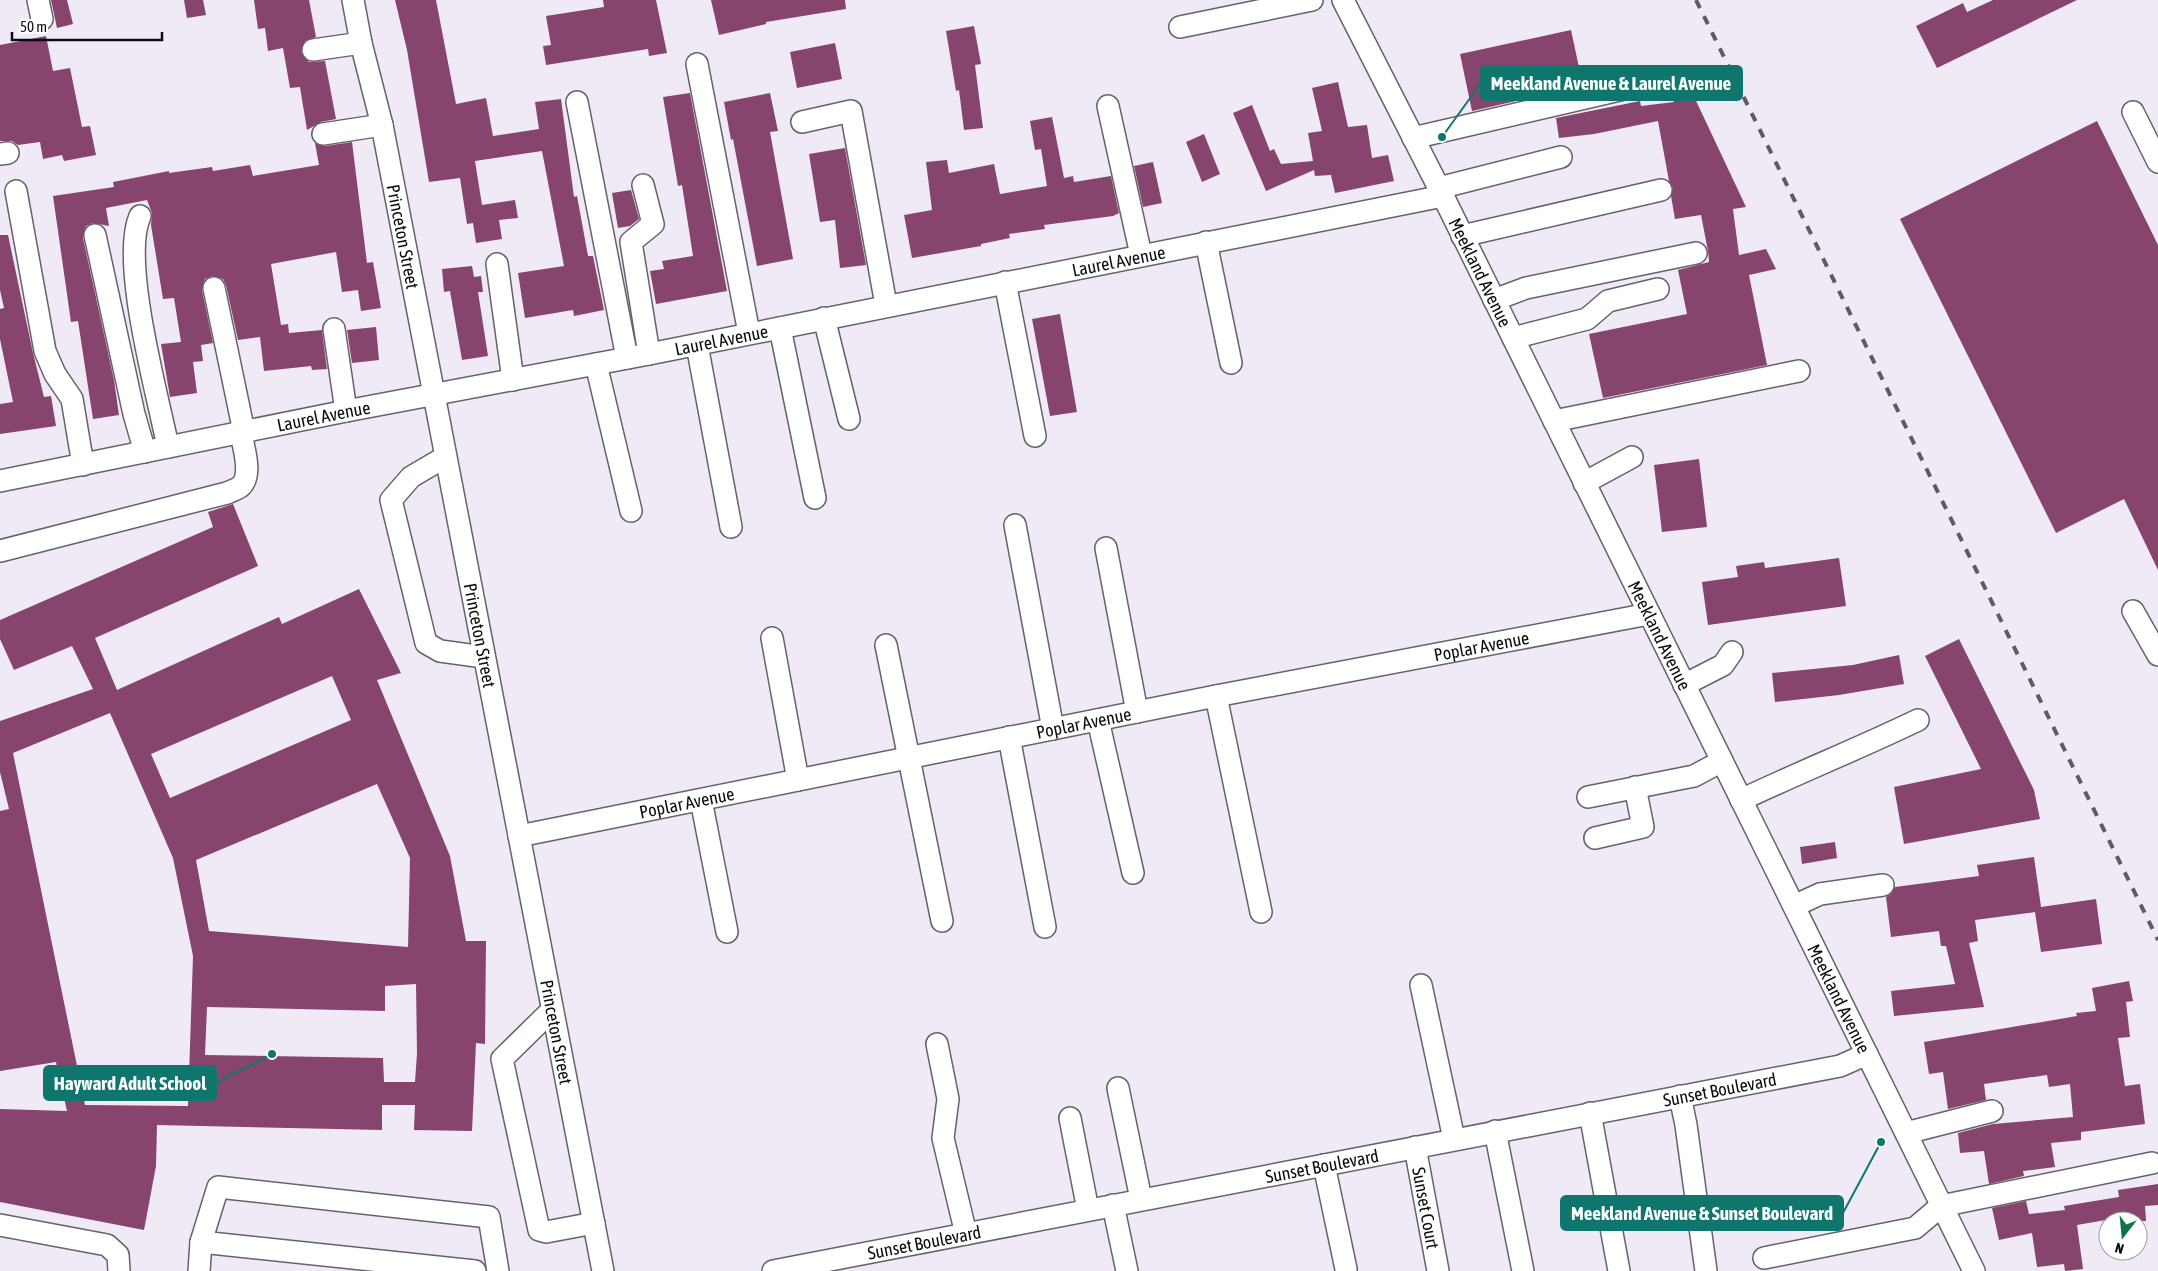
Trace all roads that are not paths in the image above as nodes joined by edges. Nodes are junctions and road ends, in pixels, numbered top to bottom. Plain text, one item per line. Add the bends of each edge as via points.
1 (354, 0) edge
2 (1312, 0) edge
3 (1343, 0) edge
4 (1180, 27) dead end
5 (361, 43) junction
6 (313, 50) dead end
7 (697, 64) dead end
8 (1654, 82) dead end
9 (578, 102) dead end
10 (1108, 106) dead end
11 (2134, 112) dead end
12 (802, 122) dead end
13 (382, 125) junction
14 (323, 134) dead end
15 (1414, 138) junction
16 (1561, 157) dead end
17 (2158, 162) edge
18 (643, 185) dead end
19 (16, 190) dead end
20 (1661, 190) dead end
21 (1441, 192) junction
22 (140, 216) dead end
23 (95, 235) dead end
24 (1462, 236) junction
25 (1206, 242) junction
26 (1696, 253) dead end
27 (1140, 255) junction
28 (497, 264) dead end
29 (1005, 282) junction
30 (214, 288) dead end
31 (1658, 289) dead end
32 (1494, 300) junction
33 (886, 306) junction
34 (824, 318) junction
35 (780, 328) junction
36 (334, 330) dead end
37 (749, 333) junction
38 (1513, 338) junction
39 (697, 344) junction
40 (649, 354) junction
41 (626, 358) junction
42 (1231, 363) dead end
43 (596, 364) junction
44 (1799, 371) dead end
45 (514, 380) junction
46 (433, 395) junction
47 (346, 411) junction
48 (849, 419) dead end
49 (1554, 421) junction
50 (242, 433) junction
51 (1035, 436) dead end
52 (168, 448) junction
53 (145, 452) junction
54 (445, 457) junction
55 (1632, 457) dead end
56 (83, 464) junction
57 (0, 481) edge
58 (1584, 483) junction
59 (815, 498) dead end
60 (631, 512) dead end
61 (1015, 526) dead end
62 (731, 527) dead end
63 (1106, 548) dead end
64 (0, 551) edge
65 (2133, 611) dead end
66 (1650, 614) junction
67 (772, 638) dead end
68 (886, 645) dead end
69 (1732, 652) dead end
70 (2158, 656) edge
71 (484, 657) junction
72 (1684, 685) junction
73 (1216, 696) junction
74 (1137, 712) junction
75 (1098, 720) junction
76 (1918, 720) dead end
77 (1053, 729) junction
78 (1009, 737) junction
79 (908, 758) junction
80 (1722, 761) junction
81 (798, 780) junction
82 (1635, 788) junction
83 (1588, 797) dead end
84 (701, 800) junction
85 (1741, 800) junction
86 (519, 836) junction
87 (1595, 838) dead end
88 (1133, 873) dead end
89 (1883, 885) dead end
90 (1794, 906) junction
91 (1262, 912) dead end
92 (942, 921) dead end
93 (1046, 927) dead end
94 (727, 932) dead end
95 (1421, 985) dead end
96 (552, 1010) junction
97 (938, 1044) dead end
98 (1867, 1054) junction
99 (1118, 1088) dead end
100 (1680, 1096) junction
101 (1992, 1111) dead end
102 (1590, 1113) junction
103 (1070, 1118) dead end
104 (1495, 1130) junction
105 (1906, 1133) junction
106 (1454, 1139) junction
107 (1415, 1147) junction
108 (2152, 1163) dead end
109 (1324, 1165) junction
110 (1141, 1200) junction
111 (1113, 1205) junction
112 (1941, 1206) junction
113 (1088, 1210) junction
114 (594, 1223) junction
115 (0, 1225) edge
116 (966, 1234) junction
117 (201, 1242) junction
118 (1764, 1258) dead end
119 (824, 1266) edge
120 (1346, 1269) dead end
121 (119, 1271) edge
122 (199, 1271) edge
123 (475, 1271) edge
124 (498, 1271) edge
125 (603, 1271) edge
126 (773, 1271) edge
127 (1127, 1271) edge
128 (1438, 1271) edge
129 (1523, 1271) edge
130 (1620, 1271) edge
131 (1706, 1271) edge
132 (1974, 1271) edge

1 - 5 street, Princeton Street
2 - 4 street
3 - 15 street, Meekland Avenue
5 - 6 street
5 - 13 street, Princeton Street
7 - 37 street
8 - 15 street
9 - 41 street
10 - 27 street
11 - 17 street
12 - 33 street via 850,111
13 - 14 street
13 - 46 street, Princeton Street
15 - 21 street, Meekland Avenue
16 - 21 street, Laurel Avenue
18 - 40 street via 653,224 631,242
19 - 56 street via 45,351 55,374 72,399
20 - 24 street
21 - 24 street, Meekland Avenue
21 - 25 street, Laurel Avenue
22 - 52 street via 135,230 134,280
23 - 53 street
24 - 32 street, Meekland Avenue
25 - 27 street, Laurel Avenue
25 - 42 street
26 - 32 street via 1526,288
27 - 29 street, Laurel Avenue
28 - 45 street
29 - 33 street, Laurel Avenue
29 - 51 street
30 - 50 street
31 - 38 street via 1608,301 1587,318
32 - 38 street, Meekland Avenue
33 - 34 street, Laurel Avenue
34 - 35 street, Laurel Avenue
34 - 48 street
35 - 37 street, Laurel Avenue
35 - 59 street
36 - 47 street
37 - 39 street, Laurel Avenue
38 - 49 street, Meekland Avenue
39 - 40 street, Laurel Avenue
39 - 62 street
40 - 41 street, Laurel Avenue
41 - 43 street, Laurel Avenue
43 - 45 street, Laurel Avenue
43 - 60 street
44 - 49 street
45 - 46 street, Laurel Avenue
46 - 47 street, Laurel Avenue
46 - 54 street, Princeton Street
47 - 50 street, Laurel Avenue
49 - 58 street, Meekland Avenue
50 - 52 street, Laurel Avenue
50 - 64 street via 246,477 241,486 226,493
52 - 53 street, Laurel Avenue
53 - 56 street, Laurel Avenue
54 - 71 street, Princeton Street
54 - 71 street via 411,477 391,500 426,643 440,651
55 - 58 street
56 - 57 street, Laurel Avenue
58 - 66 street, Meekland Avenue
61 - 77 street
63 - 74 street
65 - 70 street
66 - 72 street, Meekland Avenue
66 - 73 street, Poplar Avenue
67 - 81 street
68 - 79 street
69 - 72 street via 1723,665
71 - 86 street, Princeton Street
72 - 80 street, Meekland Avenue
73 - 74 street, Poplar Avenue
73 - 91 street
74 - 75 street, Poplar Avenue
75 - 77 street, Poplar Avenue
75 - 88 street
76 - 85 street
77 - 78 street, Poplar Avenue
78 - 79 street, Poplar Avenue
78 - 93 street
79 - 81 street, Poplar Avenue
79 - 92 street
80 - 82 street via 1694,776
80 - 85 street, Meekland Avenue
81 - 84 street, Poplar Avenue
82 - 83 street
82 - 87 street via 1643,826
84 - 86 street, Poplar Avenue
84 - 94 street
85 - 90 street, Meekland Avenue
86 - 96 street, Princeton Street
89 - 90 street via 1820,894
90 - 98 street, Meekland Avenue
95 - 106 street
96 - 114 street, Princeton Street
96 - 114 street via 502,1059 539,1230 546,1232
97 - 116 street via 948,1099 944,1138
98 - 100 street, Sunset Boulevard via 1840,1066
98 - 105 street, Meekland Avenue
99 - 110 street
100 - 102 street, Sunset Boulevard
100 - 131 street
101 - 105 street
102 - 104 street, Sunset Boulevard
102 - 130 street
103 - 113 street
104 - 106 street, Sunset Boulevard
104 - 129 street
105 - 112 street, Meekland Avenue
106 - 107 street, Sunset Boulevard
107 - 109 street, Sunset Boulevard
107 - 128 street, Sunset Court
108 - 112 street
109 - 110 street, Sunset Boulevard
109 - 120 street
110 - 111 street, Sunset Boulevard
111 - 113 street, Sunset Boulevard
111 - 127 street
112 - 118 street via 1915,1228
112 - 132 street, Meekland Avenue
113 - 116 street, Sunset Boulevard
114 - 125 street, Princeton Street
115 - 121 street via 107,1245 118,1256
116 - 119 street, Sunset Boulevard
117 - 122 street
117 - 123 street
117 - 124 street via 218,1187 489,1217
119 - 126 street, Sunset Boulevard

